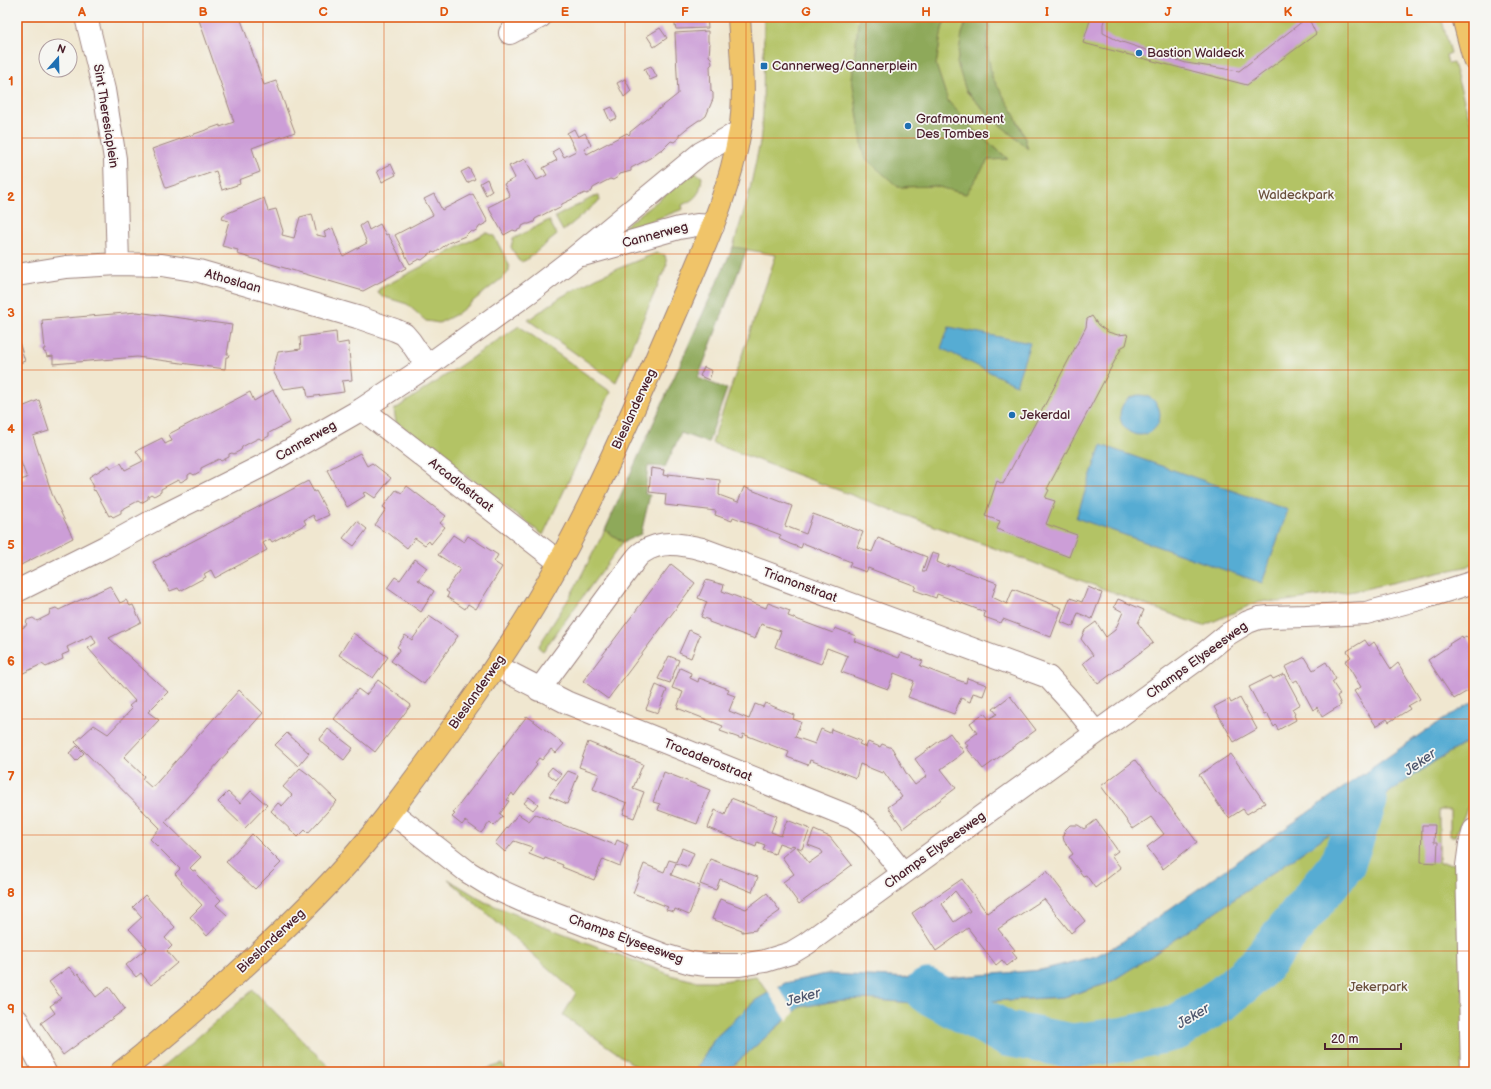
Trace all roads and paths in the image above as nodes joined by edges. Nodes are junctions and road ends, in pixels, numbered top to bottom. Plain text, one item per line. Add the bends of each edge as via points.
1 (86, 17) edge
2 (540, 17) edge
3 (739, 17) edge
4 (1463, 17) edge
5 (510, 33) dead end
6 (1474, 59) edge
7 (739, 132) junction
8 (713, 226) junction
9 (574, 258) junction
10 (118, 264) junction
11 (17, 275) edge
12 (427, 366) junction
13 (362, 409) junction
14 (559, 562) junction
15 (1474, 582) edge
16 (17, 591) edge
17 (496, 666) junction
18 (539, 690) junction
19 (1096, 733) junction
20 (390, 811) junction
21 (1474, 830) edge
22 (903, 873) junction
23 (17, 1020) edge
24 (45, 1072) edge
25 (121, 1072) edge
26 (1472, 1072) edge

1 - 10 street, Sint Theresiaplein via 104,90 115,159
2 - 5 street
3 - 7 main road via 742,100
4 - 6 main road
7 - 8 main road
7 - 9 street, Cannerweg via 701,153
8 - 9 street, Cannerweg via 679,228
8 - 14 main road, Bieslanderweg via 619,443
9 - 12 street, Cannerweg
10 - 11 street, Athoslaan via 66,267
10 - 12 street, Athoslaan via 162,265 199,271 357,317 404,334
12 - 13 street, Cannerweg
13 - 14 street, Arcadiastraat
13 - 16 street, Cannerweg via 264,465
14 - 17 main road, Bieslanderweg
15 - 19 street, Champs Elyseesweg via 1366,613 1269,617 1248,622 1228,634
17 - 18 street, Trocaderostraat
17 - 20 main road, Bieslanderweg
18 - 19 street, Trianonstraat via 642,553 653,547 681,544 710,551 1044,675 1055,684
18 - 22 street, Trocaderostraat via 853,818 868,829
19 - 22 street, Champs Elyseesweg
20 - 22 street, Champs Elyseesweg via 468,872 509,895 664,955 707,965 755,963 791,953
20 - 25 main road, Bieslanderweg via 352,858 304,910 200,1008
21 - 26 street via 1467,866
23 - 24 street

